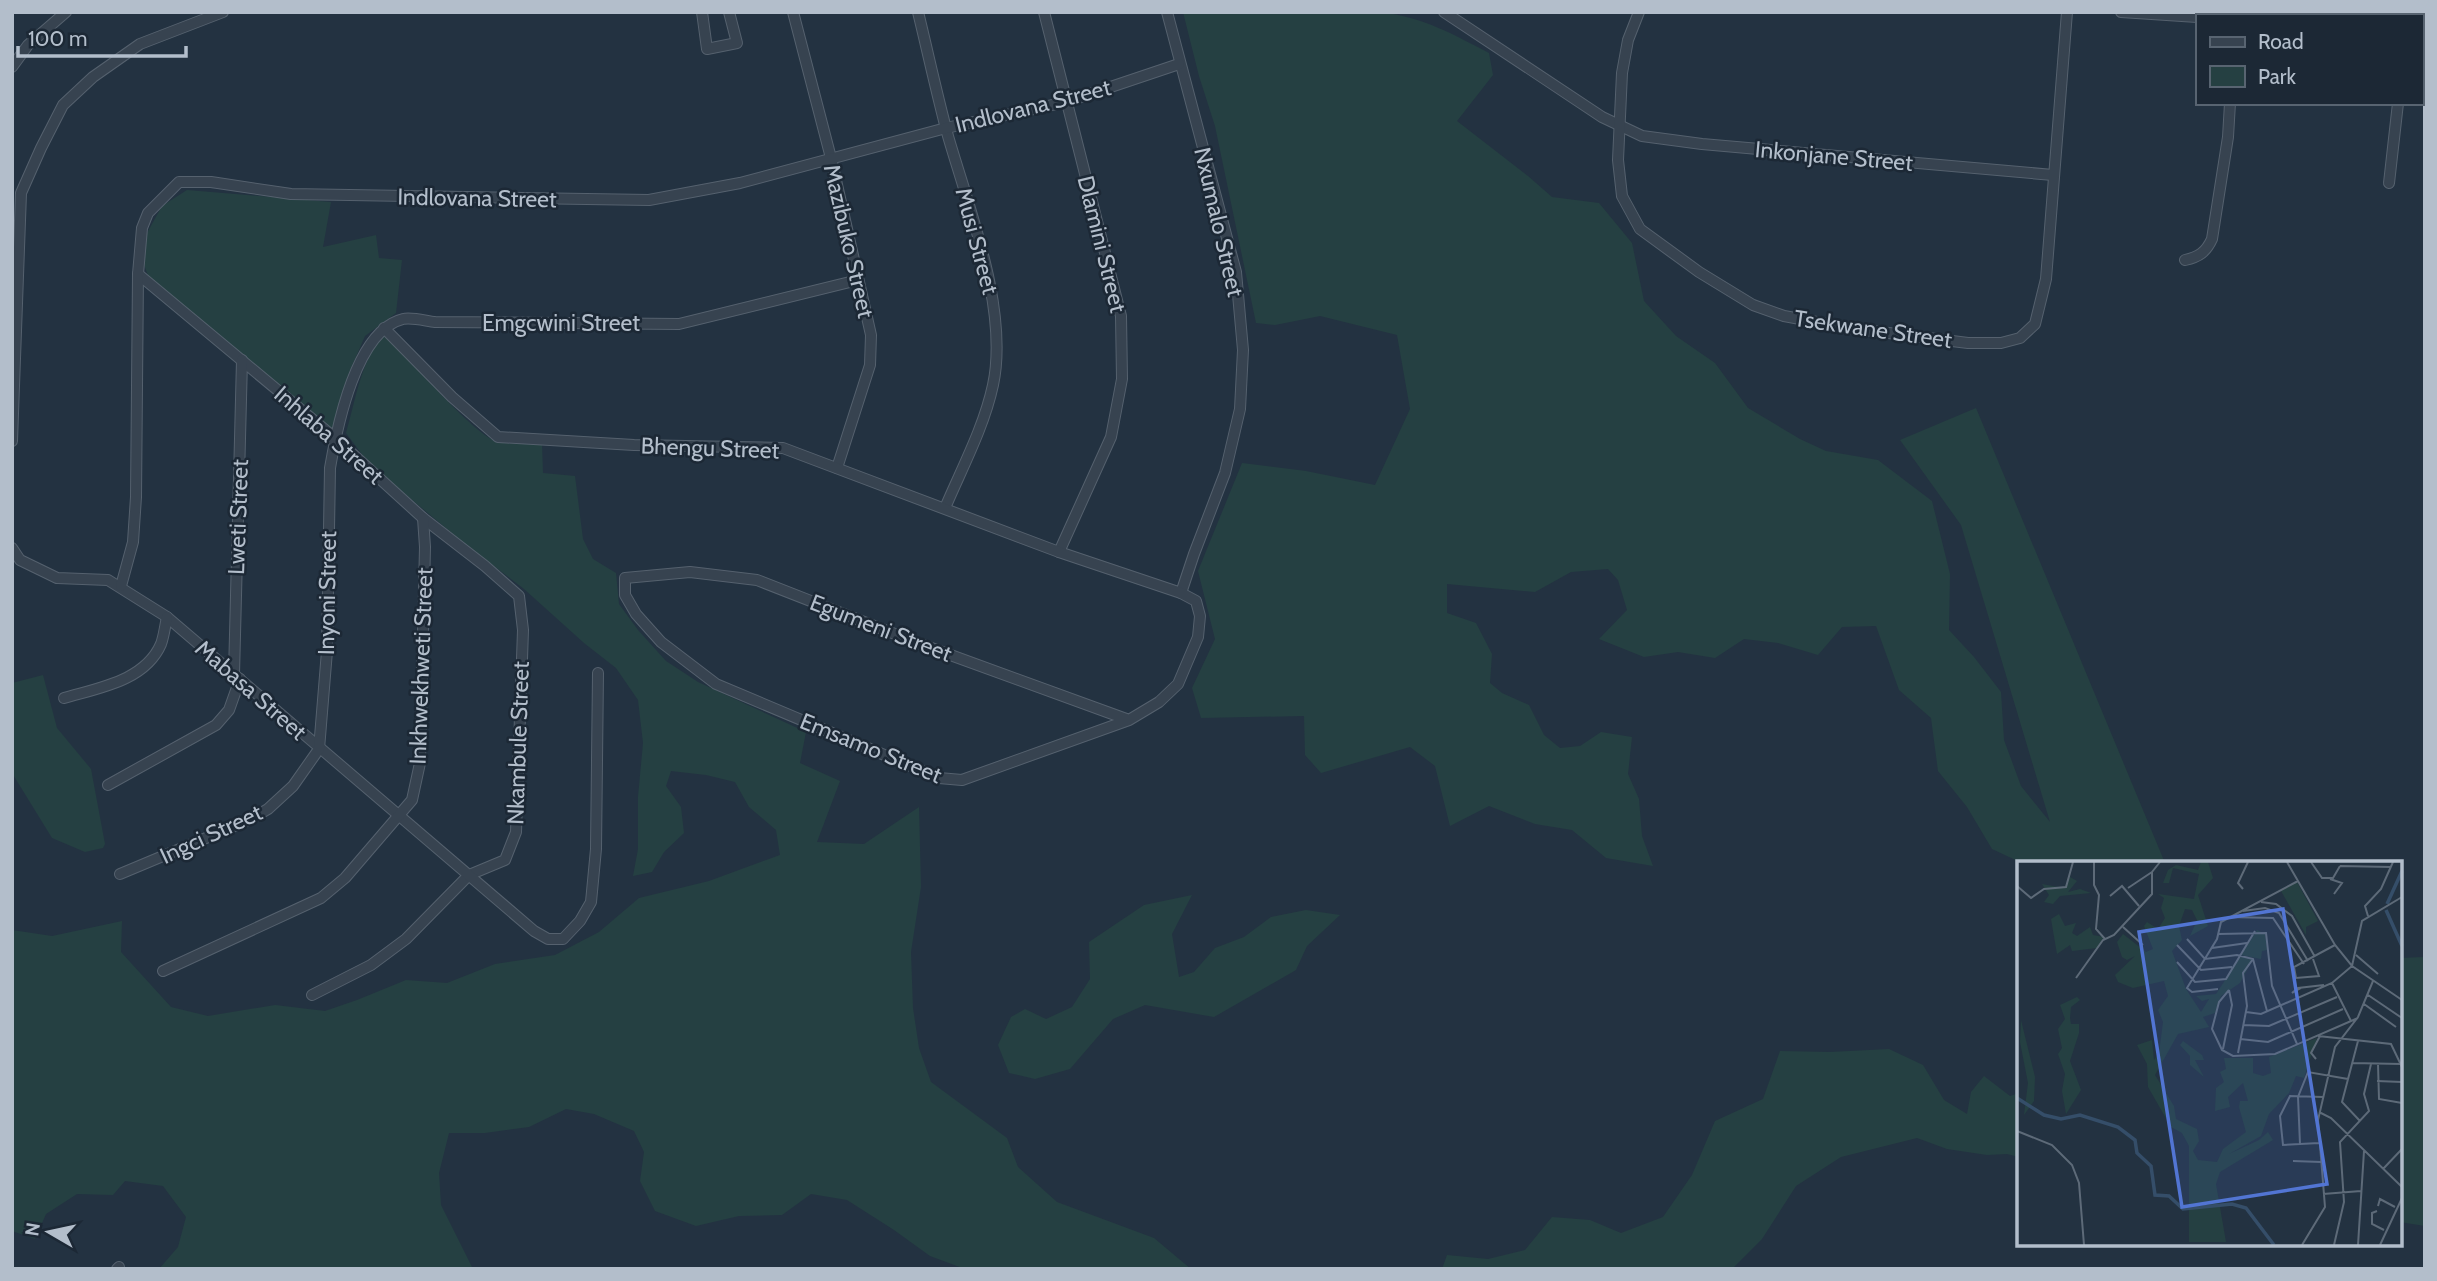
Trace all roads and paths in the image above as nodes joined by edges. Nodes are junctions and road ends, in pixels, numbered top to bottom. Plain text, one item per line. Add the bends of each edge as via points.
1 (66, 12) edge
2 (223, 12) edge
3 (702, 12) edge
4 (729, 12) edge
5 (793, 12) edge
6 (918, 12) edge
7 (1044, 12) edge
8 (1167, 12) edge
9 (1444, 12) edge
10 (1639, 12) edge
11 (2067, 12) edge
12 (2121, 12) edge
13 (2196, 17) edge
14 (1179, 64) junction
15 (12, 67) edge
16 (1066, 102) junction
17 (2230, 105) edge
18 (2398, 105) edge
19 (1618, 125) junction
20 (946, 128) junction
21 (831, 158) junction
22 (2053, 175) junction
23 (2389, 183) dead end
24 (2185, 260) dead end
25 (138, 274) junction
26 (858, 280) junction
27 (384, 328) junction
28 (242, 360) junction
29 (335, 438) junction
30 (12, 441) edge
31 (837, 468) junction
32 (945, 508) junction
33 (423, 518) junction
34 (12, 548) edge
35 (1059, 552) junction
36 (625, 578) joint
37 (121, 586) junction
38 (1181, 593) junction
39 (519, 596) joint
40 (167, 617) junction
41 (598, 673) dead end
42 (237, 676) junction
43 (64, 698) dead end
44 (1129, 720) junction
45 (319, 749) junction
46 (108, 785) dead end
47 (399, 817) junction
48 (120, 874) dead end
49 (469, 876) junction
50 (163, 971) dead end
51 (312, 995) dead end

1 - 15 street via 28,45
2 - 30 street via 140,44 93,76 63,106 41,148 21,193
3 - 4 street via 707,49 737,43
5 - 21 street, Mazibuko Street
6 - 20 street, Musi Street
7 - 16 street, Dlamini Street
8 - 14 street, Nxumalo Street
9 - 19 street, Inkonjane Street
10 - 19 street, Tsekwane Street via 1628,40
11 - 22 street, Tsekwane Street
12 - 13 street
14 - 16 street, Indlovana Street
14 - 38 street, Nxumalo Street via 1236,272 1243,350 1240,410 1225,473
16 - 20 street, Indlovana Street
16 - 35 street, Dlamini Street via 1121,316 1122,379 1111,437
17 - 24 street via 2212,239 2197,257
18 - 23 street
19 - 22 street, Inkonjane Street via 1642,136 1702,144
19 - 22 street, Tsekwane Street via 1622,196 1640,229 1699,272 1753,305 1784,316 1968,343 2020,338 2035,324 2046,279
20 - 21 street, Indlovana Street
20 - 32 street, Musi Street via 992,287 996,335 993,383
21 - 25 street, Indlovana Street via 740,183 649,200 290,194 179,182 148,213
21 - 26 street, Mazibuko Street
25 - 28 street, Inhlaba Street
25 - 37 street, Indlovana Street via 136,497 133,542
26 - 27 street, Emgcwini Street via 679,324 404,319
26 - 31 street, Mazibuko Street via 871,335 870,365
27 - 29 street via 361,357
27 - 31 street, Bhengu Street via 498,437 783,449
28 - 29 street, Inhlaba Street
28 - 42 street, Lweti Street
29 - 33 street, Inhlaba Street
29 - 45 street, Inyoni Street
31 - 32 street, Bhengu Street
32 - 35 street, Bhengu Street
33 - 39 street, Inhlaba Street
33 - 47 street, Inkhwekhweti Street via 420,763 412,800
34 - 37 street, Mabasa Street via 20,560 57,578 108,580
35 - 38 street, Bhengu Street
36 - 44 street, Egumeni Street via 690,572 757,580
36 - 44 street, Emsamo Street via 625,595 636,614 661,642 716,684 939,778 962,780
37 - 40 street, Mabasa Street
38 - 44 street, Emsamo Street via 1196,601 1198,637 1178,684
39 - 49 street, Nkambule Street via 523,630 516,832 505,860
40 - 42 street, Mabasa Street
40 - 43 street via 161,644 148,664 122,681
41 - 49 street, Mabasa Street via 596,849 591,902 580,921 563,939 548,939
42 - 45 street, Mabasa Street
42 - 46 street, Lweti Street via 229,710 216,726
45 - 47 street, Mabasa Street
45 - 48 street, Ingci Street via 293,786 268,809
47 - 49 street, Mabasa Street
47 - 50 street, Inkhwekhweti Street via 321,898
49 - 51 street, Nkambule Street via 406,939 371,965

